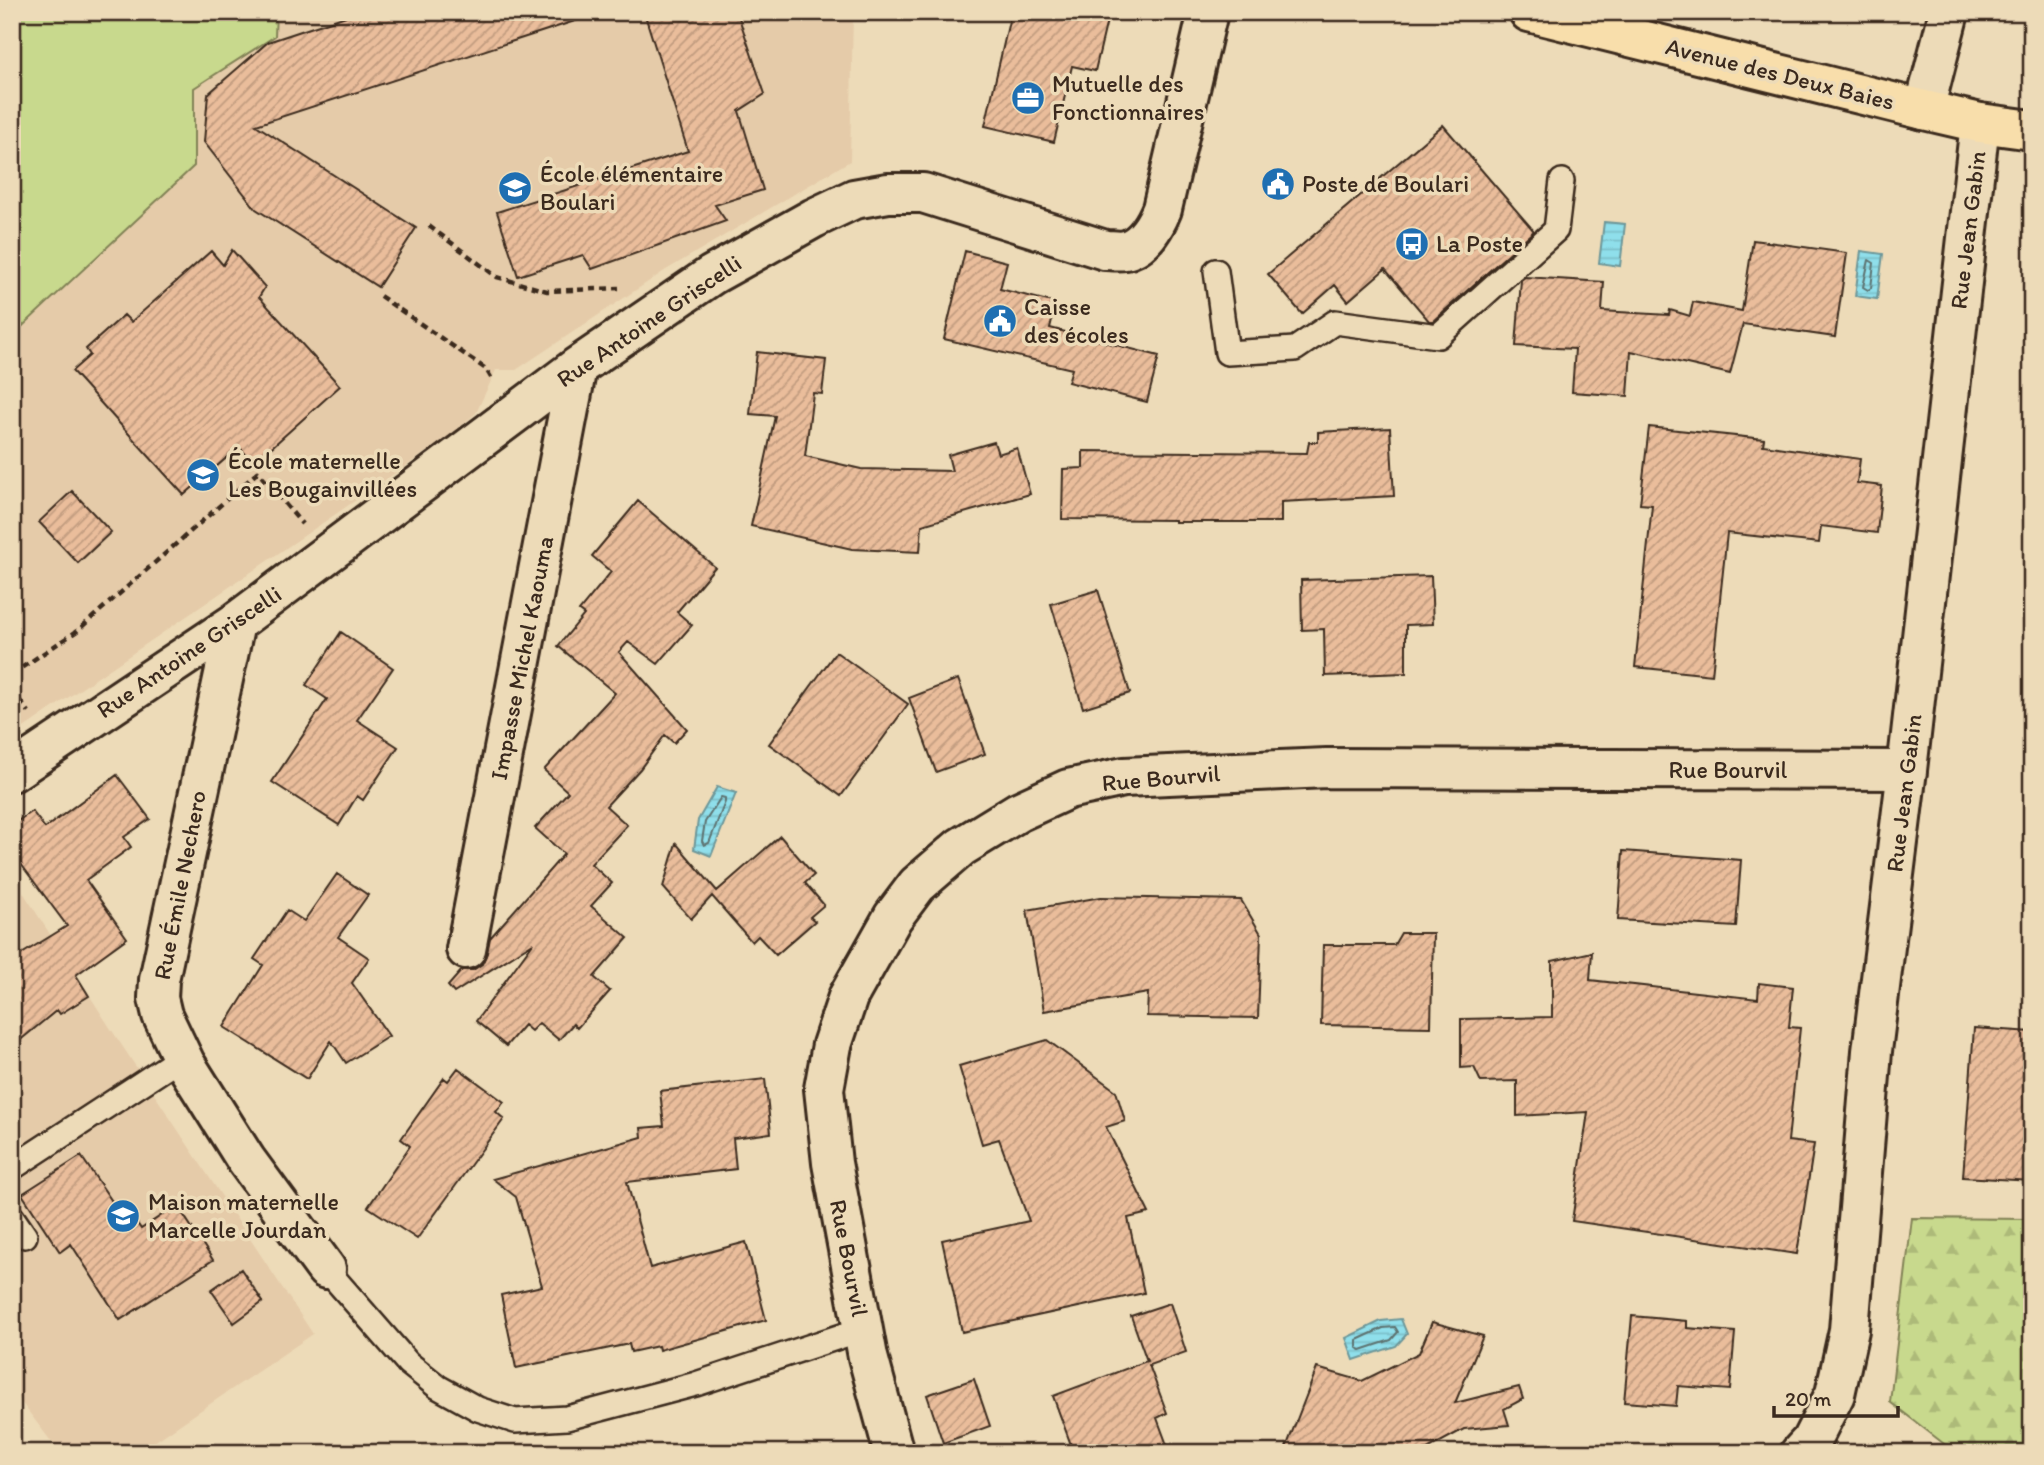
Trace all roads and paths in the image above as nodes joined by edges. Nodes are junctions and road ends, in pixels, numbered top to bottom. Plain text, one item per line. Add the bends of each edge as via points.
1 (1208, 12) edge
2 (1529, 12) edge
3 (1949, 12) edge
4 (1924, 110) junction
5 (1980, 123) junction
6 (2032, 130) edge
7 (1562, 181) dead end
8 (1216, 271) dead end
9 (380, 296) dead end
10 (577, 367) junction
11 (495, 386) dead end
12 (304, 526) dead end
13 (234, 623) junction
14 (12, 674) edge
15 (12, 691) edge
16 (35, 720) dead end
17 (1907, 770) junction
18 (12, 772) edge
19 (466, 949) dead end
20 (183, 1057) junction
21 (12, 1168) edge
22 (326, 1269) joint
23 (863, 1329) junction
24 (894, 1453) edge
25 (1800, 1453) edge

1 - 10 street, Rue Antoine Griscelli via 1162,209 1156,225 1128,250 1105,250 923,193 854,199 712,275
2 - 4 main road, Avenue des Deux Baies
3 - 4 street
4 - 5 main road, Avenue des Deux Baies
5 - 6 main road, Avenue des Deux Baies
5 - 17 street, Rue Jean Gabin
7 - 8 lane via 1556,230 1438,336 1335,322 1295,349 1227,353
9 - 11 path via 486,369
10 - 13 street, Rue Antoine Griscelli
10 - 19 street, Impasse Michel Kaouma
12 - 14 path via 258,471 77,631
13 - 18 street, Rue Antoine Griscelli
13 - 20 street, Rue Émile Nechero via 159,980 162,1015
15 - 16 path
17 - 23 street, Rue Bourvil via 1327,768 1138,776 1068,789 1017,812 961,847 917,885 893,917 848,997 832,1045 824,1089 832,1163
17 - 25 street, Rue Jean Gabin via 1871,1051 1849,1331 1835,1394
20 - 21 lane
20 - 22 street, Rue Émile Nechero via 246,1160
22 - 23 lane via 408,1363 438,1387 478,1409 515,1421 567,1418 696,1384
23 - 24 street, Rue Bourvil

